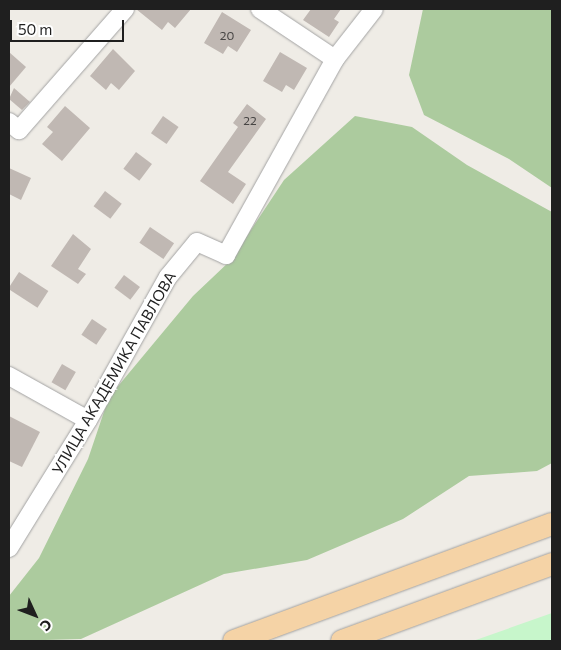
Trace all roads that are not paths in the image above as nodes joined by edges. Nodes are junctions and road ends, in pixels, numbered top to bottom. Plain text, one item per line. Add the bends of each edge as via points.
1 (125, 9) edge
2 (260, 9) edge
3 (374, 9) edge
4 (335, 59) junction
5 (9, 122) edge
6 (9, 376) edge
7 (88, 420) junction
8 (552, 524) edge
9 (9, 548) edge
10 (552, 564) edge
11 (234, 641) edge
12 (342, 641) edge

1 - 5 street via 19,130
2 - 4 street
3 - 4 street, УЛИЦА АКАДЕМИКА ПАВЛОВА
4 - 7 street, УЛИЦА АКАДЕМИКА ПАВЛОВА via 226,255 197,242 168,277
6 - 7 street
7 - 9 street, УЛИЦА АКАДЕМИКА ПАВЛОВА
8 - 11 main road
10 - 12 main road

